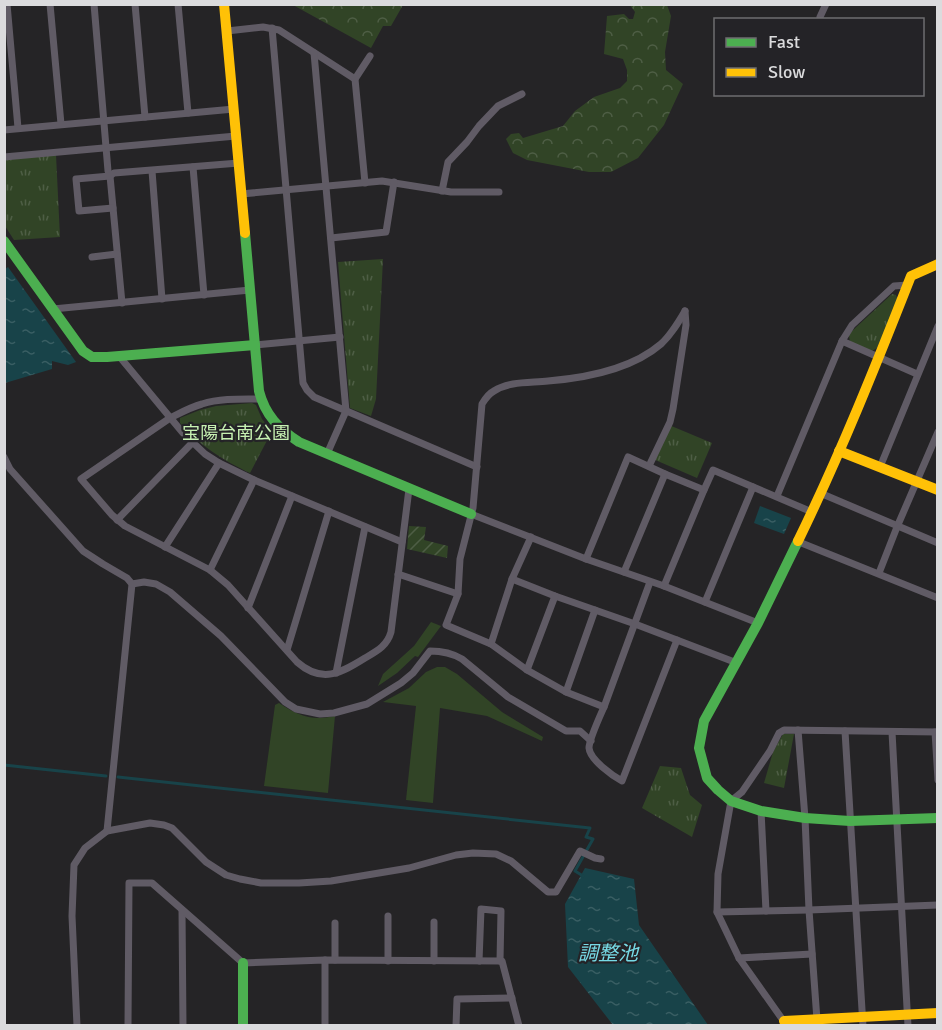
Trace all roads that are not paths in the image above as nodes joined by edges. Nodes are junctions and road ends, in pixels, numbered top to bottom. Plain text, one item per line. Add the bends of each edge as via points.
1 (7, 4) edge
2 (50, 4) edge
3 (94, 4) edge
4 (135, 4) edge
5 (178, 4) edge
6 (224, 4) edge
7 (826, 4) edge
8 (820, 17) dead end
9 (272, 28) junction
10 (227, 31) junction
11 (314, 53) junction
12 (370, 56) dead end
13 (355, 79) junction
14 (522, 94) dead end
15 (234, 109) junction
16 (188, 113) junction
17 (145, 117) junction
18 (104, 120) junction
19 (61, 124) junction
20 (18, 128) junction
21 (4, 129) edge
22 (236, 136) junction
23 (106, 147) junction
24 (4, 157) edge
25 (239, 163) junction
26 (193, 167) junction
27 (152, 171) junction
28 (110, 176) junction
29 (394, 182) junction
30 (365, 183) junction
31 (326, 186) junction
32 (286, 190) junction
33 (442, 191) junction
34 (499, 192) dead end
35 (241, 194) junction
36 (113, 208) junction
37 (331, 238) junction
38 (4, 241) edge
39 (117, 254) junction
40 (92, 257) dead end
41 (938, 264) edge
42 (908, 285) junction
43 (250, 290) junction
44 (204, 295) junction
45 (162, 299) junction
46 (122, 303) junction
47 (52, 309) junction
48 (938, 326) edge
49 (340, 337) junction
50 (842, 340) junction
51 (299, 341) junction
52 (255, 345) junction
53 (119, 356) junction
54 (879, 357) junction
55 (917, 374) junction
56 (261, 399) junction
57 (346, 411) junction
58 (170, 418) junction
59 (938, 432) edge
60 (192, 443) junction
61 (838, 451) junction
62 (327, 454) junction
63 (4, 457) edge
64 (219, 463) junction
65 (649, 466) junction
66 (477, 467) junction
67 (880, 467) junction
68 (665, 474) junction
69 (254, 480) junction
70 (917, 481) junction
71 (753, 487) junction
72 (409, 489) junction
73 (704, 490) junction
74 (938, 490) edge
75 (820, 493) junction
76 (292, 496) junction
77 (777, 496) junction
78 (329, 511) junction
79 (812, 512) junction
80 (471, 514) junction
81 (117, 520) junction
82 (365, 527) junction
83 (897, 527) junction
84 (531, 537) junction
85 (402, 542) junction
86 (799, 542) junction
87 (938, 543) edge
88 (165, 547) junction
89 (586, 559) junction
90 (210, 570) junction
91 (624, 572) junction
92 (879, 573) junction
93 (398, 574) junction
94 (512, 579) junction
95 (650, 582) junction
96 (132, 584) junction
97 (664, 586) junction
98 (458, 594) junction
99 (555, 596) junction
100 (938, 598) edge
101 (705, 602) junction
102 (248, 608) junction
103 (596, 609) junction
104 (758, 623) junction
105 (635, 624) junction
106 (677, 640) junction
107 (490, 644) junction
108 (287, 650) junction
109 (736, 663) junction
110 (527, 670) junction
111 (336, 673) junction
112 (566, 692) junction
113 (604, 707) junction
114 (798, 730) junction
115 (845, 731) junction
116 (892, 732) junction
117 (936, 732) edge
118 (591, 741) junction
119 (938, 780) edge
120 (731, 801) junction
121 (761, 811) junction
122 (805, 818) junction
123 (938, 818) edge
124 (896, 820) junction
125 (850, 821) junction
126 (107, 831) junction
127 (601, 859) dead end
128 (938, 904) edge
129 (901, 907) junction
130 (855, 908) junction
131 (182, 910) junction
132 (808, 910) junction
133 (766, 911) junction
134 (717, 912) junction
135 (388, 916) dead end
136 (434, 922) dead end
137 (335, 923) dead end
138 (812, 954) junction
139 (739, 958) junction
140 (325, 960) junction
141 (335, 960) junction
142 (388, 961) junction
143 (434, 961) junction
144 (479, 961) junction
145 (500, 961) junction
146 (243, 963) junction
147 (512, 998) junction
148 (938, 1013) edge
149 (817, 1020) junction
150 (908, 1020) edge
151 (863, 1021) edge
152 (785, 1024) edge
153 (77, 1026) edge
154 (128, 1026) edge
155 (183, 1026) edge
156 (243, 1026) edge
157 (325, 1026) edge
158 (456, 1026) edge
159 (519, 1026) edge

1 - 20 street
2 - 19 street
3 - 18 street
4 - 17 street
5 - 16 street
6 - 10 street
7 - 8 street
9 - 10 street
9 - 11 street
9 - 32 street
10 - 15 street
11 - 13 street
11 - 31 street
12 - 13 street
13 - 30 street
14 - 33 street via 498,106 448,162
15 - 16 street
15 - 22 street
16 - 17 street
17 - 18 street
18 - 19 street
18 - 23 street
19 - 20 street
20 - 21 street
22 - 23 street
22 - 25 street
23 - 24 street
23 - 28 street
25 - 26 street
25 - 35 street
26 - 27 street
26 - 44 street
27 - 28 street
27 - 45 street
28 - 36 street
28 - 36 street via 76,179 79,211
29 - 30 street
29 - 33 street
29 - 37 street via 386,232
30 - 31 street
31 - 32 street
31 - 37 street
32 - 35 street
32 - 51 street
33 - 34 street
35 - 43 street
36 - 39 street
37 - 49 street
38 - 47 street
39 - 40 street
39 - 46 street
41 - 42 street via 911,276
42 - 50 street via 894,286 852,325
42 - 54 street
43 - 44 street
43 - 52 street
44 - 45 street
45 - 46 street
46 - 47 street
47 - 53 street via 88,355
48 - 55 street
49 - 51 street
49 - 57 street
50 - 54 street
50 - 77 street
51 - 52 street
51 - 57 street via 307,390
52 - 53 street
52 - 56 street
53 - 58 street
54 - 55 street
54 - 61 street
55 - 67 street
56 - 58 street via 203,404
56 - 62 street via 271,420 283,432
57 - 62 street
57 - 66 street
58 - 60 street
58 - 81 street via 81,479
59 - 70 street
60 - 64 street
60 - 81 street
61 - 67 street
61 - 75 street
62 - 72 street
63 - 96 street via 10,469 83,551
64 - 69 street
64 - 88 street
65 - 66 street via 670,422 686,311 660,345 624,366 494,390 482,404
65 - 68 street
65 - 89 street via 628,457
66 - 80 street
67 - 70 street
68 - 73 street
68 - 91 street
69 - 76 street
69 - 90 street
70 - 74 street
70 - 83 street
71 - 73 street via 713,470
71 - 77 street
71 - 101 street
72 - 80 street
72 - 85 street
73 - 97 street
75 - 79 street
75 - 83 street
76 - 78 street
76 - 102 street
77 - 79 street
78 - 82 street
78 - 108 street
79 - 86 street
80 - 84 street
80 - 98 street via 460,559
81 - 88 street
82 - 85 street
82 - 111 street
83 - 87 street
83 - 92 street
84 - 89 street
84 - 94 street
85 - 93 street
86 - 92 street
86 - 104 street
88 - 90 street
89 - 91 street
90 - 102 street
91 - 95 street
92 - 100 street
93 - 98 street
93 - 111 street via 387,643
94 - 99 street
94 - 107 street
95 - 97 street
95 - 105 street
96 - 118 street via 156,584 170,592 296,709 320,714 367,704 413,673 430,651 443,651 455,654 508,697 557,727 580,731
96 - 126 street
97 - 101 street
98 - 107 street via 446,625
99 - 103 street
99 - 110 street
101 - 104 street
102 - 108 street
103 - 105 street
103 - 112 street
104 - 109 street
105 - 106 street
105 - 113 street
106 - 109 street
106 - 118 street via 622,782 591,756
107 - 110 street
108 - 111 street via 308,670
109 - 120 street via 704,721 699,748 707,778
110 - 112 street
112 - 113 street
113 - 118 street
114 - 115 street
114 - 120 street via 779,733 742,792
114 - 122 street
115 - 116 street
115 - 125 street
116 - 117 street
116 - 124 street
117 - 119 street
120 - 121 street
120 - 134 street via 718,874
121 - 122 street
121 - 133 street
122 - 125 street
122 - 132 street
123 - 124 street
124 - 125 street
124 - 129 street
125 - 130 street
126 - 127 street via 150,823 164,825 226,875 261,883 331,880 473,853 496,854 511,861 548,892 556,892 580,851
126 - 153 street via 84,848 74,865
128 - 129 street
129 - 130 street
129 - 150 street
130 - 132 street
130 - 151 street
131 - 146 street
131 - 154 street via 152,883 129,883
131 - 155 street
132 - 133 street
132 - 138 street
133 - 134 street
134 - 139 street
135 - 142 street
136 - 143 street
137 - 141 street
138 - 139 street
138 - 149 street
139 - 152 street
140 - 141 street
140 - 146 street
140 - 157 street
141 - 142 street
142 - 143 street
143 - 144 street
144 - 145 street
144 - 145 street via 481,909 501,911
145 - 147 street
146 - 156 street
147 - 158 street via 457,999
147 - 159 street
148 - 150 street
149 - 151 street
149 - 152 street
150 - 151 street

